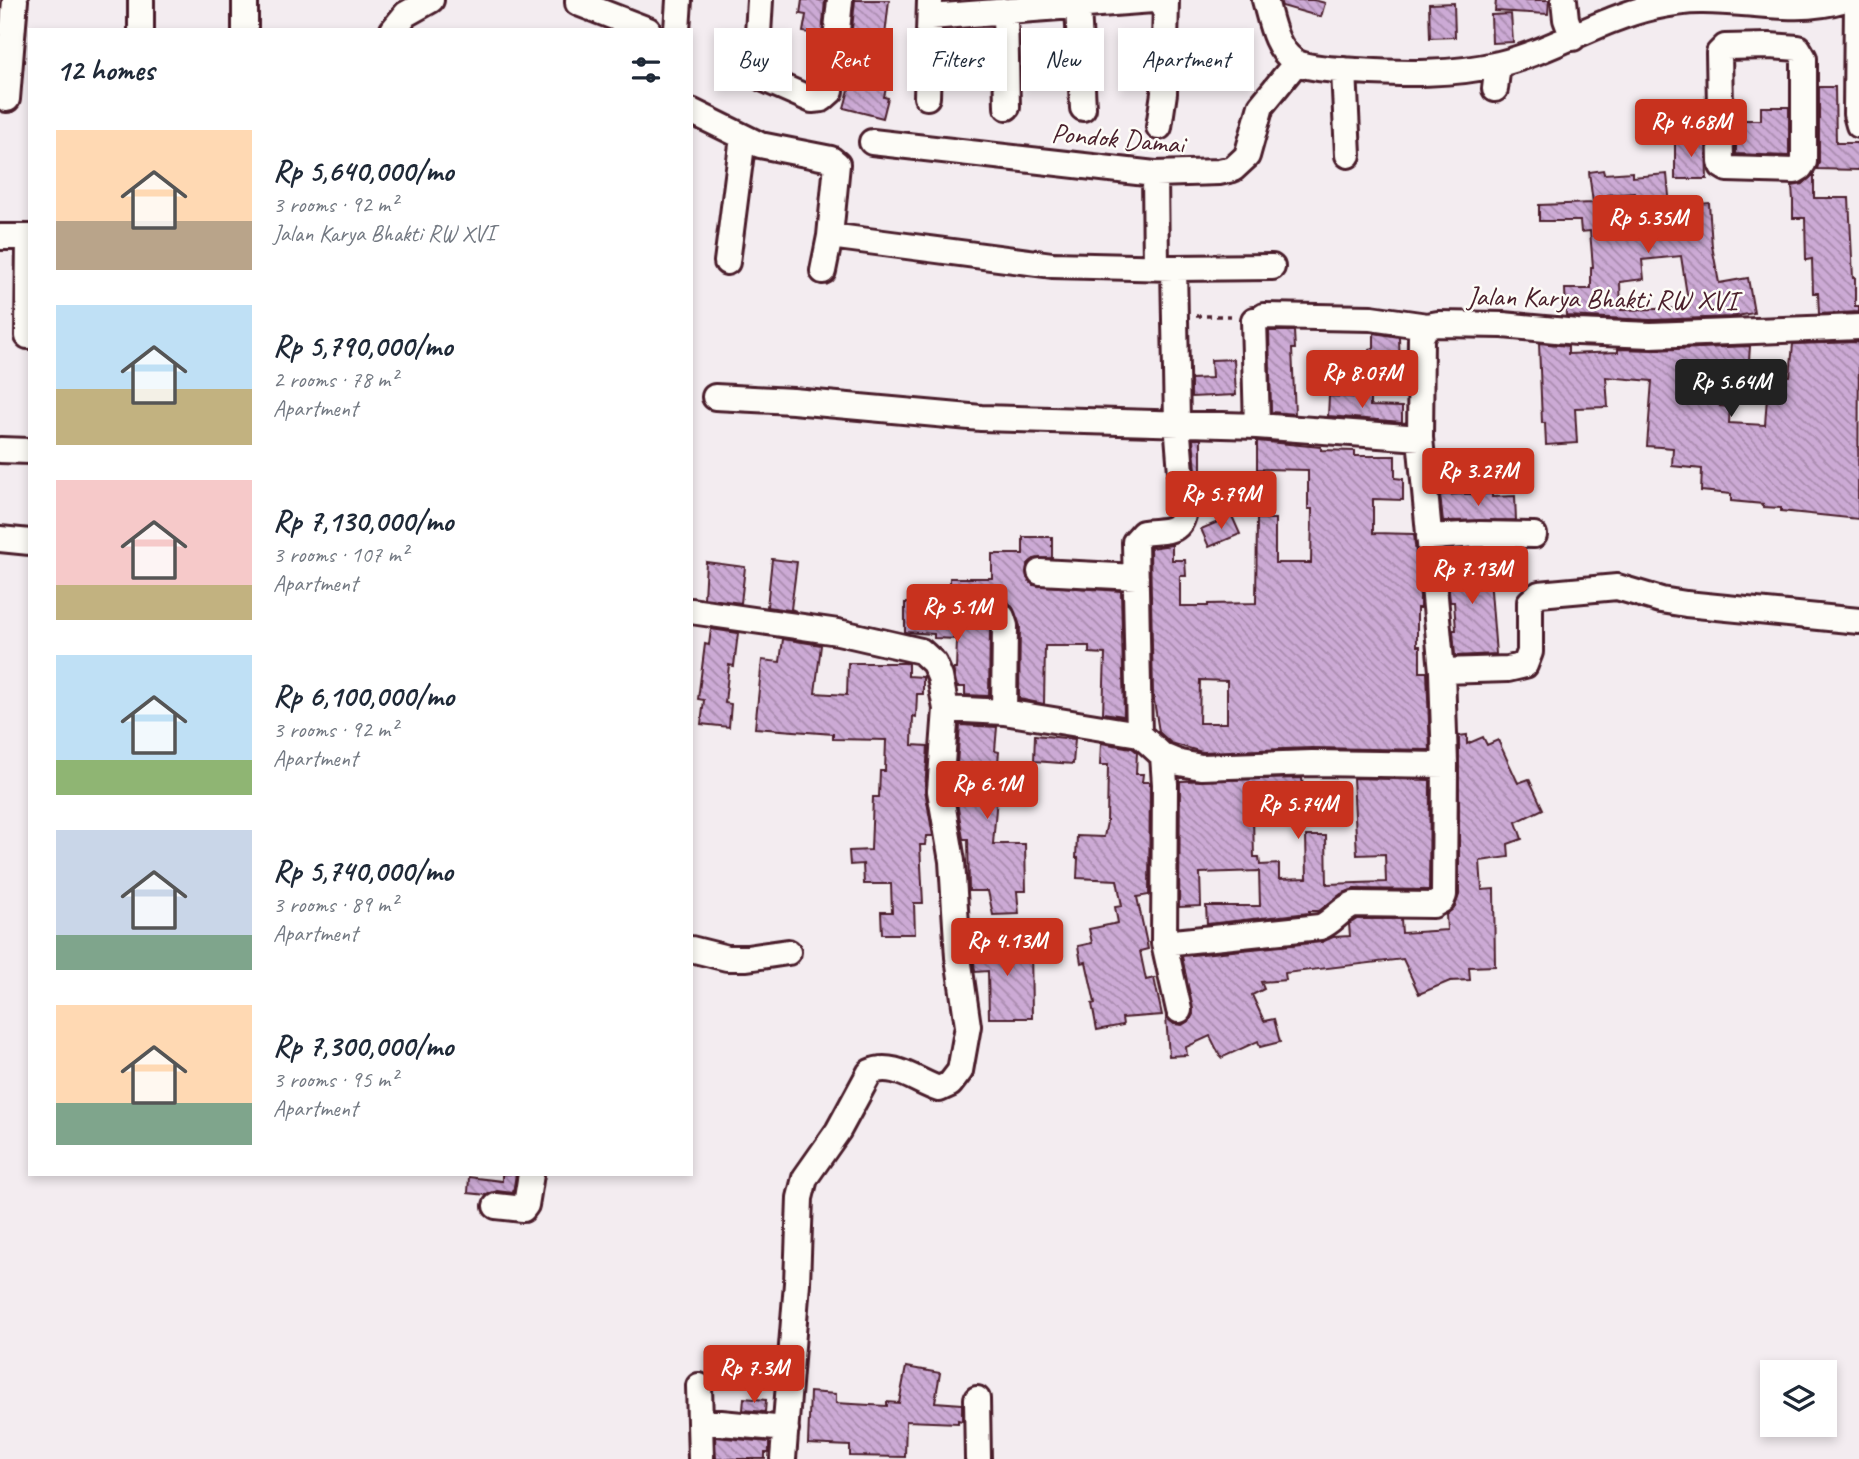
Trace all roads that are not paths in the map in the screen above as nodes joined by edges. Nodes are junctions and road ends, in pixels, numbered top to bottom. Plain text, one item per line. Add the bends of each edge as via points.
1 (15, 0) edge
2 (141, 0) edge
3 (245, 0) edge
4 (431, 0) edge
5 (448, 0) edge
6 (578, 0) edge
7 (679, 0) edge
8 (760, 0) edge
9 (840, 0) edge
10 (1153, 0) edge
11 (1166, 0) edge
12 (1265, 0) edge
13 (1564, 0) edge
14 (1842, 0) edge
15 (1857, 0) edge
16 (1775, 5) junction
17 (1078, 6) junction
18 (930, 8) edge
19 (1006, 11) junction
20 (141, 28) edge
21 (245, 28) edge
22 (395, 28) edge
23 (415, 28) edge
24 (643, 28) edge
25 (677, 28) edge
26 (1573, 38) junction
27 (1769, 46) junction
28 (1296, 63) junction
29 (1498, 64) junction
30 (1344, 70) junction
31 (1495, 89) dead end
32 (927, 97) dead end
33 (7, 99) dead end
34 (1007, 107) dead end
35 (1083, 108) dead end
36 (693, 112) edge
37 (1859, 125) edge
38 (1159, 127) dead end
39 (743, 137) junction
40 (872, 142) dead end
41 (1348, 155) dead end
42 (1155, 174) junction
43 (830, 236) junction
44 (0, 237) edge
45 (28, 237) edge
46 (727, 262) dead end
47 (1272, 267) dead end
48 (1165, 268) junction
49 (823, 271) dead end
50 (1427, 326) junction
51 (1859, 327) edge
52 (715, 397) dead end
53 (1177, 422) junction
54 (1257, 426) junction
55 (1420, 438) junction
56 (0, 450) edge
57 (28, 451) edge
58 (1534, 535) dead end
59 (1429, 537) junction
60 (0, 539) edge
61 (28, 542) edge
62 (1040, 572) dead end
63 (1136, 577) junction
64 (954, 606) dead end
65 (693, 611) edge
66 (1859, 621) edge
67 (1442, 671) junction
68 (946, 709) junction
69 (1004, 712) junction
70 (1139, 734) junction
71 (1163, 756) junction
72 (1445, 765) junction
73 (1164, 943) junction
74 (693, 950) edge
75 (788, 952) dead end
76 (1179, 1010) dead end
77 (531, 1176) edge
78 (496, 1206) dead end
79 (699, 1386) dead end
80 (976, 1399) dead end
81 (700, 1421) junction
82 (786, 1429) junction
83 (701, 1459) edge
84 (783, 1459) edge
85 (978, 1459) edge

1 - 33 street
2 - 20 street
3 - 21 street
4 - 22 street
5 - 23 street via 436,16
6 - 24 street
7 - 25 street
8 - 9 street via 758,74 812,100 822,99 831,90
10 - 17 street
11 - 38 street
12 - 28 street via 1277,39
13 - 26 street
14 - 16 street via 1812,6
15 - 37 street
16 - 26 street via 1699,1 1653,7
16 - 27 street
17 - 19 street
17 - 35 street
18 - 19 street
18 - 32 street
19 - 34 street
26 - 29 street
27 - 27 street via 1798,48 1804,58 1804,162 1795,171 1727,169 1721,161 1719,53 1726,47
28 - 30 street
28 - 42 street, Pondok Damai via 1261,106 1247,156 1233,169
29 - 30 street via 1415,73
29 - 31 street
30 - 41 street
36 - 39 street
39 - 43 street via 837,164
39 - 46 street
40 - 42 street, Pondok Damai
42 - 48 street
43 - 48 street via 1052,265
43 - 49 street
44 - 45 street
47 - 48 street
48 - 53 street via 1175,317
50 - 51 street, Jalan Karya Bhakti RW XVI via 1503,325 1651,335
50 - 54 street, Jalan Karya Bhakti RW XVI via 1371,318 1259,318
50 - 55 street via 1421,337
52 - 53 street via 981,418
53 - 54 street
53 - 63 street via 1183,517 1172,530 1143,533 1137,538
54 - 55 street
55 - 59 street
56 - 57 street
58 - 59 street
59 - 67 street
60 - 61 street
62 - 63 street
63 - 70 street
64 - 69 street via 995,609 1002,617
65 - 68 street via 838,632 921,651 934,663
66 - 67 street via 1686,604 1617,587 1553,592 1539,594 1530,602 1530,652 1525,665
67 - 72 street
68 - 69 street
68 - 82 street via 940,791 952,861 968,1026 964,1058 950,1084 939,1089 890,1069 870,1072 838,1131 805,1178
69 - 70 street
70 - 71 street
71 - 72 street via 1201,767
71 - 73 street
72 - 73 street via 1444,895 1438,903 1354,904 1320,927
73 - 76 street
74 - 75 street via 727,958
77 - 78 street via 523,1209
79 - 81 street
80 - 85 street
81 - 82 street
81 - 83 street
82 - 84 street

